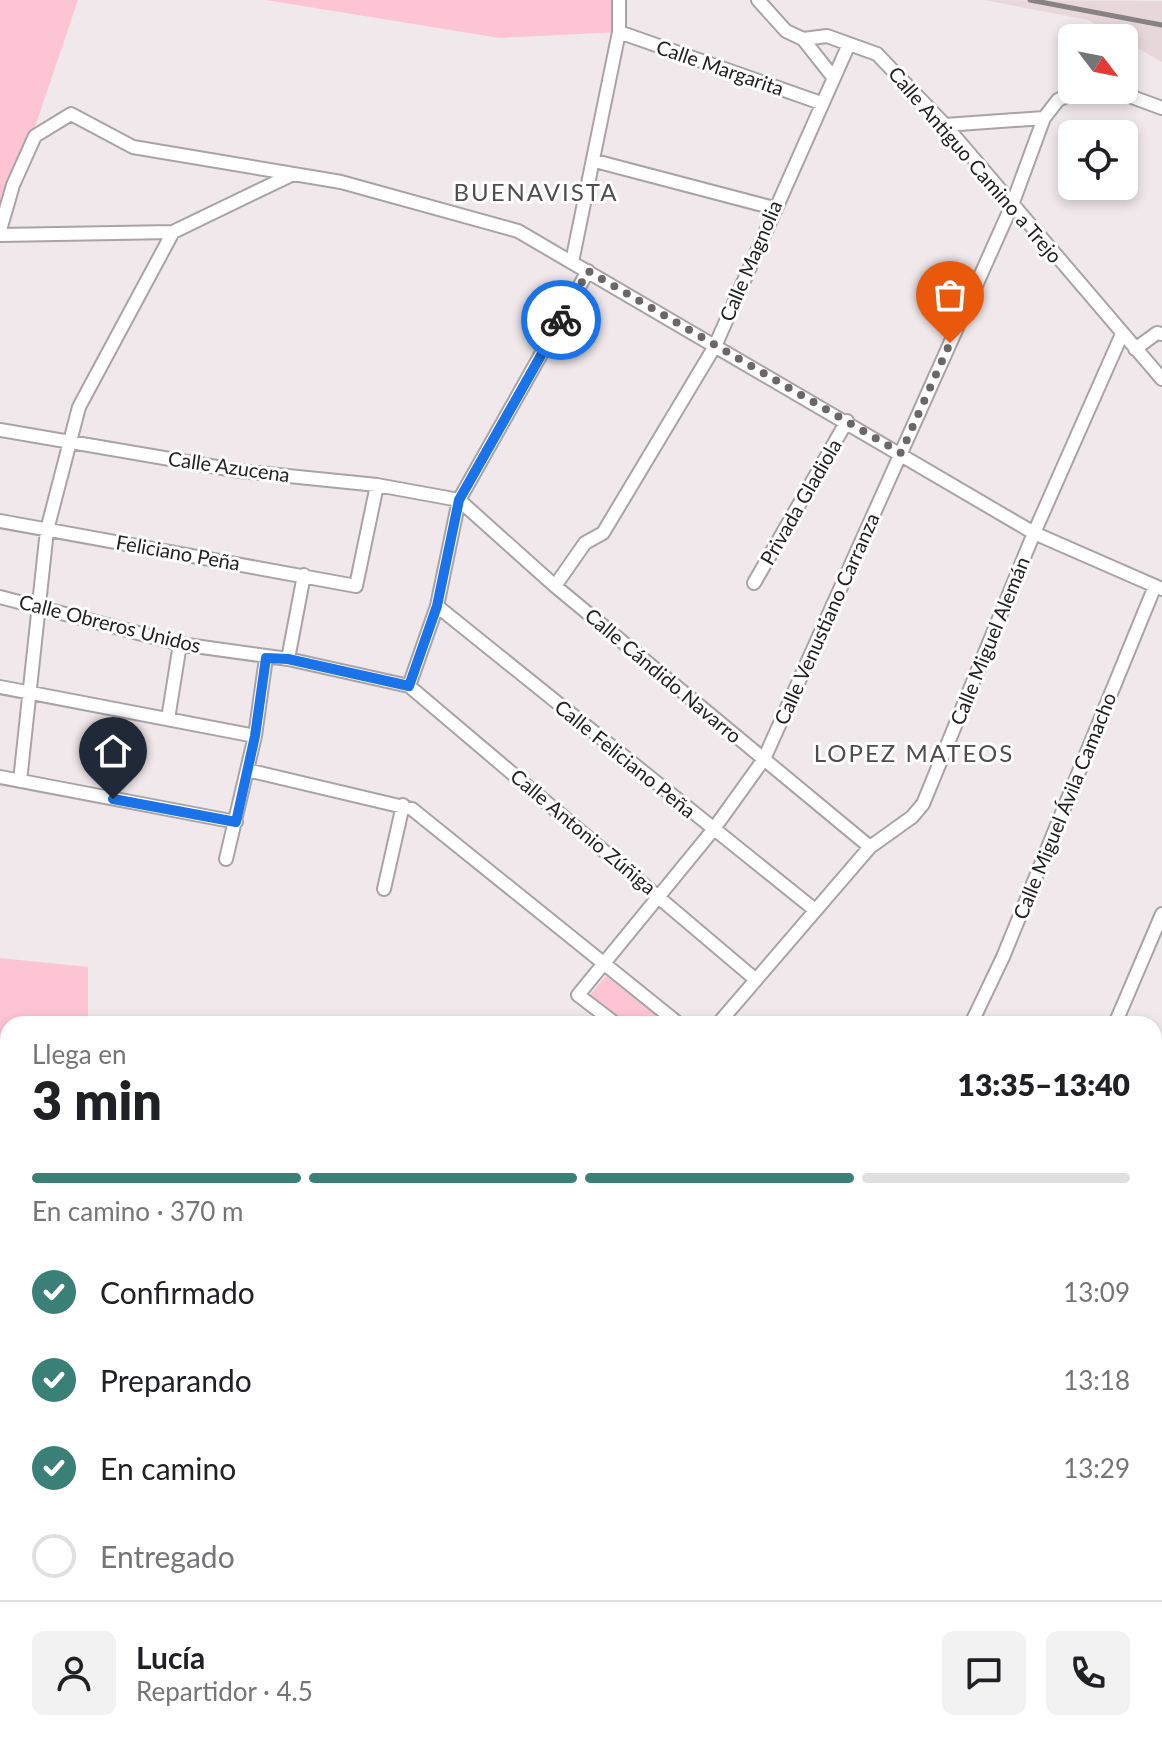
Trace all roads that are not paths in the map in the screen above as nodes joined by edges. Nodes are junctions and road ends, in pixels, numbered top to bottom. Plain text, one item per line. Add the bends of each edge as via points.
1 (619, 0) edge
2 (758, 0) edge
3 (619, 32) junction
4 (803, 39) junction
5 (849, 44) junction
6 (833, 77) junction
7 (1138, 99) edge
8 (1058, 100) edge
9 (821, 103) junction
10 (1162, 108) edge
11 (1044, 118) junction
12 (945, 125) junction
13 (595, 161) junction
14 (289, 176) junction
15 (1012, 205) junction
16 (774, 208) junction
17 (0, 232) edge
18 (173, 232) junction
19 (572, 262) junction
20 (588, 271) junction
21 (1122, 334) junction
22 (1162, 334) edge
23 (715, 346) junction
24 (1135, 349) junction
25 (1162, 379) edge
26 (847, 421) junction
27 (0, 430) edge
28 (71, 443) junction
29 (901, 453) junction
30 (377, 485) junction
31 (459, 500) junction
32 (0, 521) edge
33 (47, 530) junction
34 (1034, 533) junction
35 (304, 575) junction
36 (754, 583) dead end
37 (555, 586) junction
38 (1159, 588) edge
39 (0, 597) edge
40 (39, 604) junction
41 (437, 606) junction
42 (180, 644) junction
43 (266, 658) junction
44 (288, 659) junction
45 (409, 686) junction
46 (0, 687) edge
47 (29, 692) junction
48 (168, 719) junction
49 (255, 736) junction
50 (764, 759) junction
51 (247, 770) junction
52 (0, 777) edge
53 (20, 781) junction
54 (403, 805) junction
55 (236, 822) junction
56 (713, 830) junction
57 (870, 847) junction
58 (226, 859) dead end
59 (384, 889) dead end
60 (658, 895) junction
61 (815, 910) junction
62 (1162, 914) edge
63 (605, 964) junction
64 (755, 979) junction
65 (606, 1016) edge
66 (669, 1016) edge
67 (725, 1016) edge
68 (975, 1016) edge
69 (1118, 1016) edge

1 - 3 street
2 - 4 street via 786,31
3 - 9 street, Calle Margarita
3 - 13 street
4 - 5 street, Calle Antiguo Camino a Trejo via 827,36
4 - 6 street
5 - 6 street, Calle Magnolia
5 - 12 street, Calle Antiguo Camino a Trejo via 877,54
6 - 9 street, Calle Magnolia
7 - 10 street
8 - 11 street
9 - 16 street, Calle Magnolia
11 - 12 street
11 - 15 street, Calle Venustiano Carranza
12 - 15 street, Calle Antiguo Camino a Trejo
13 - 16 street
13 - 19 street
14 - 17 street via 133,147 71,114 35,136
14 - 18 street
14 - 19 street via 341,182 518,231
15 - 21 street, Calle Antiguo Camino a Trejo
15 - 29 street, Calle Venustiano Carranza
16 - 23 street, Calle Magnolia
17 - 18 street
18 - 28 street via 79,407
19 - 20 street
20 - 23 street
20 - 31 street
21 - 24 street, Calle Antiguo Camino a Trejo
21 - 34 street, Calle Miguel Alemán
22 - 24 street
23 - 26 street
23 - 37 street, Calle Magnolia via 603,533 585,543
24 - 25 street, Calle Antiguo Camino a Trejo
26 - 29 street
26 - 36 street, Privada Gladiola
27 - 28 street, Calle Azucena
28 - 30 street, Calle Azucena via 240,471
28 - 33 street
29 - 34 street
29 - 50 street, Calle Venustiano Carranza
30 - 31 street, Calle Azucena
30 - 35 street, Feliciano Peña via 356,586
31 - 37 street, Calle Cándido Navarro
31 - 41 street
32 - 33 street, Feliciano Peña
33 - 35 street, Feliciano Peña
33 - 40 street
34 - 38 street
34 - 57 street, Calle Miguel Alemán via 923,804
35 - 44 street
37 - 50 street, Calle Cándido Navarro
38 - 68 street, Calle Miguel Ávila Camacho
39 - 40 street, Calle Obreros Unidos
40 - 42 street, Calle Obreros Unidos
40 - 47 street
41 - 45 street
41 - 56 street, Calle Feliciano Peña
42 - 43 street, Calle Obreros Unidos
42 - 48 street
43 - 44 street, Calle Obreros Unidos
43 - 49 street
44 - 45 street, Calle Obreros Unidos
45 - 60 street, Calle Antonio Zúñiga
46 - 47 street
47 - 48 street
47 - 53 street
48 - 49 street
49 - 51 street
50 - 56 street, Calle Venustiano Carranza
50 - 57 street, Calle Cándido Navarro
51 - 54 street
51 - 55 street
52 - 53 street
53 - 55 street
54 - 59 street
54 - 63 street
55 - 58 street
56 - 60 street, Calle Venustiano Carranza
56 - 61 street, Calle Feliciano Peña
57 - 61 street, Calle Miguel Alemán
60 - 63 street, Calle Venustiano Carranza
60 - 64 street, Calle Antonio Zúñiga
61 - 64 street, Calle Miguel Alemán
62 - 69 street
63 - 65 street, Calle Venustiano Carranza via 578,995
63 - 66 street
64 - 67 street, Calle Miguel Alemán

